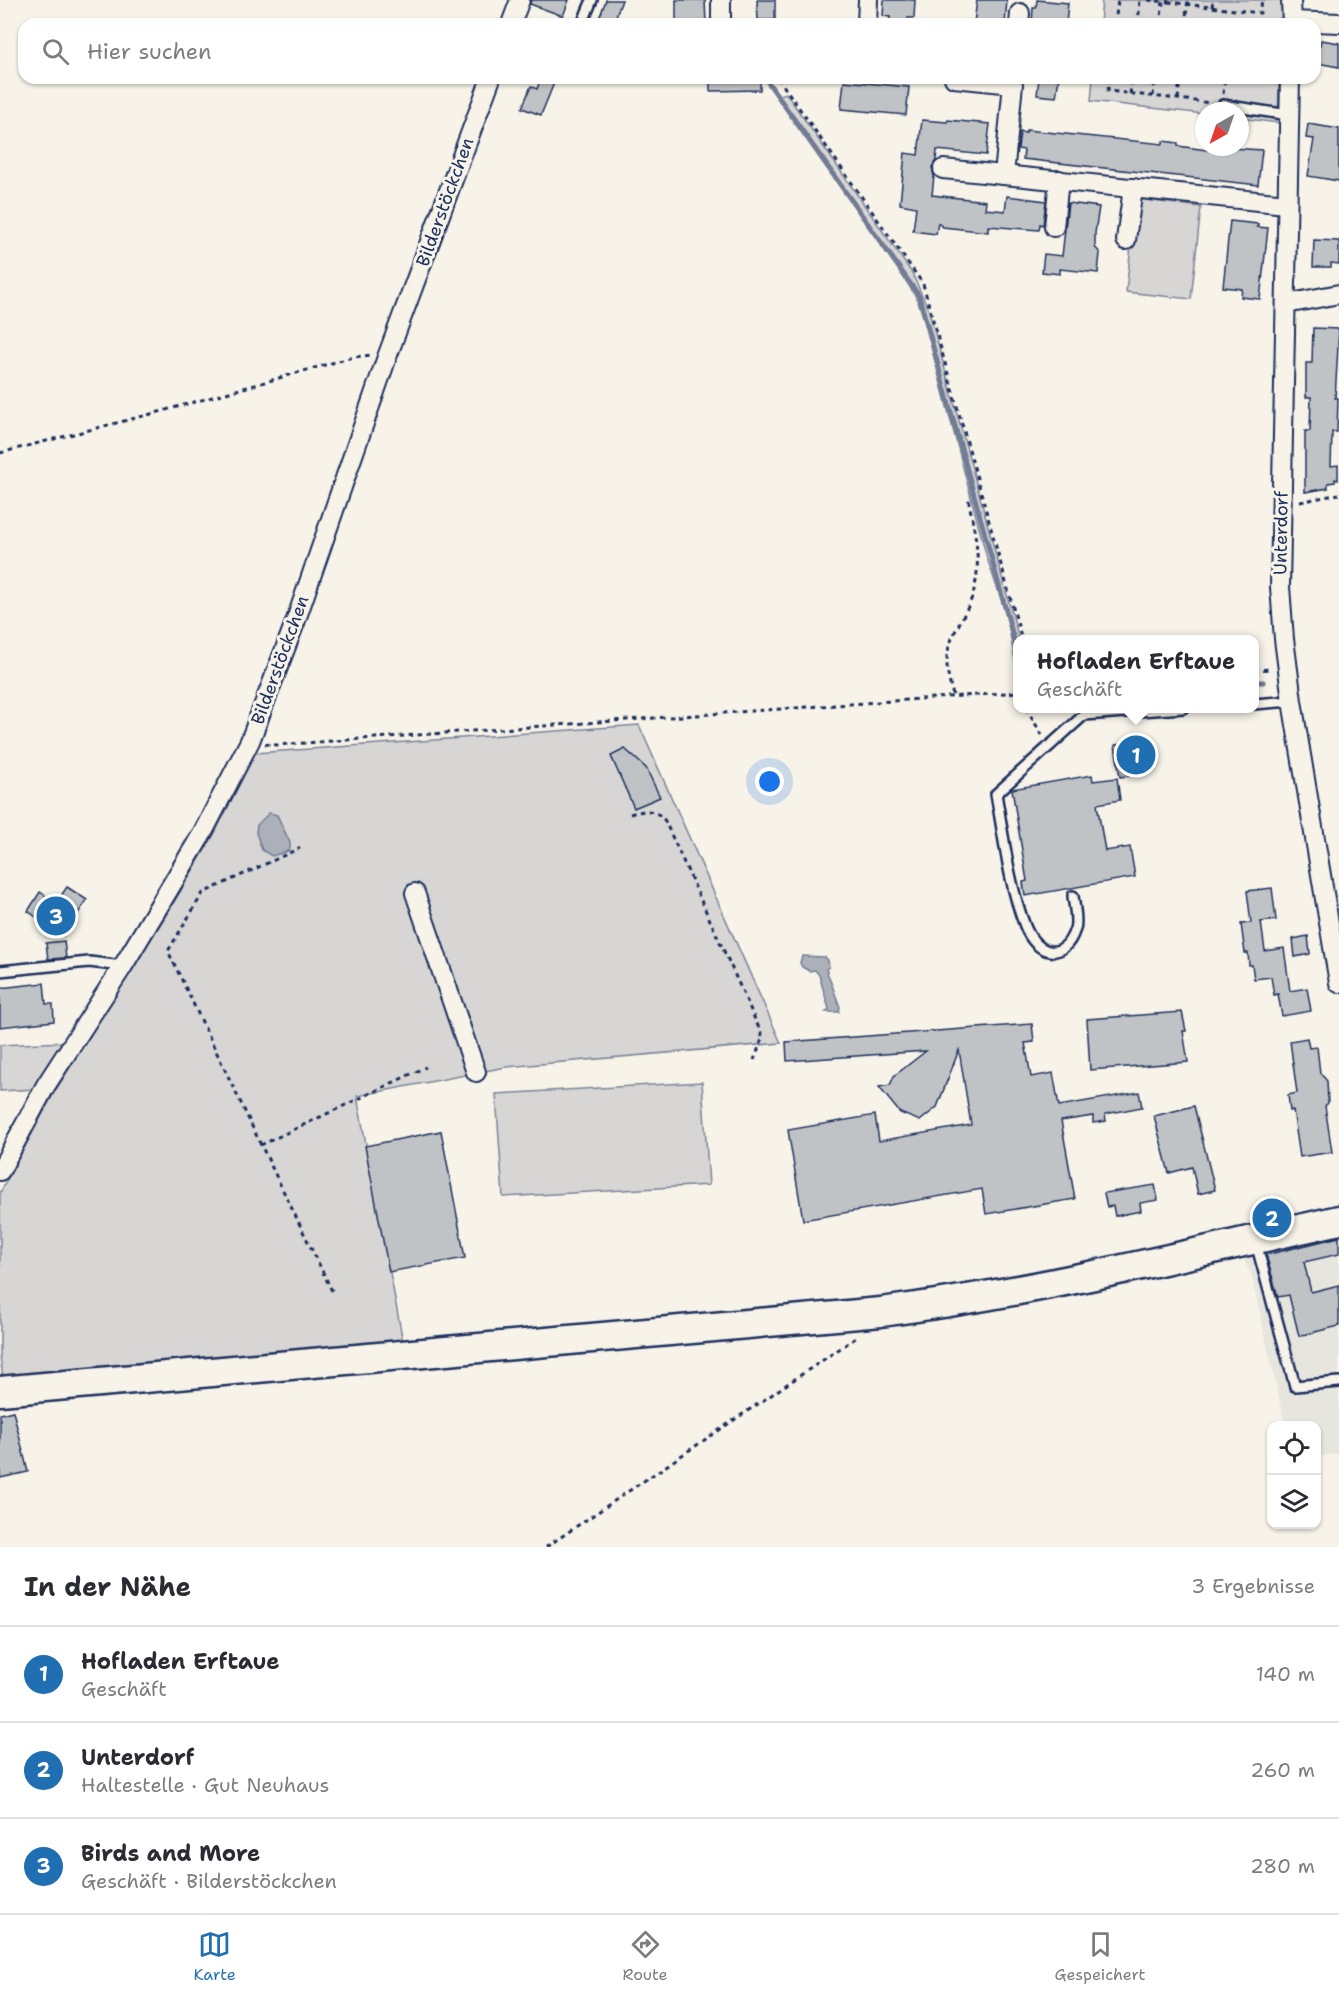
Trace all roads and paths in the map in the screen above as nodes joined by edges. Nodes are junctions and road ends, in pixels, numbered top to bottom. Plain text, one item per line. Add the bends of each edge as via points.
1 (520, 0) edge
2 (592, 0) edge
3 (721, 0) edge
4 (868, 0) edge
5 (1118, 0) edge
6 (1140, 0) edge
7 (1149, 0) edge
8 (1213, 0) edge
9 (1262, 0) edge
10 (1291, 0) edge
11 (1168, 1) edge
12 (1163, 2) junction
13 (1187, 2) edge
14 (1212, 7) junction
15 (513, 18) edge
16 (584, 18) edge
17 (721, 18) edge
18 (867, 18) edge
19 (1116, 18) edge
20 (1138, 18) edge
21 (1162, 18) edge
22 (1186, 18) edge
23 (1292, 18) edge
24 (1321, 23) edge
25 (1339, 23) edge
26 (489, 84) edge
27 (782, 84) edge
28 (1013, 84) edge
29 (1109, 84) edge
30 (1131, 84) edge
31 (1154, 84) edge
32 (1179, 84) edge
33 (1290, 84) edge
34 (1130, 94) junction
35 (1153, 96) junction
36 (1178, 99) junction
37 (1200, 102) edge
38 (1249, 109) edge
39 (1289, 115) junction
40 (943, 169) dead end
41 (1004, 175) junction
42 (1059, 180) junction
43 (1133, 188) junction
44 (1286, 204) junction
45 (1054, 227) dead end
46 (1126, 240) dead end
47 (1339, 294) edge
48 (1286, 304) junction
49 (387, 357) junction
50 (0, 453) edge
51 (1339, 494) edge
52 (968, 498) dead end
53 (1281, 506) junction
54 (1021, 635) edge
55 (1013, 693) edge
56 (953, 695) junction
57 (1292, 701) junction
58 (1259, 704) edge
59 (1029, 713) edge
60 (1112, 713) edge
61 (250, 741) junction
62 (1049, 746) junction
63 (630, 814) dead end
64 (300, 848) dead end
65 (415, 893) dead end
66 (1073, 896) dead end
67 (123, 966) junction
68 (0, 971) edge
69 (1339, 983) edge
70 (754, 1060) dead end
71 (426, 1067) dead end
72 (476, 1072) dead end
73 (261, 1145) junction
74 (0, 1171) edge
75 (1339, 1220) edge
76 (1255, 1240) junction
77 (332, 1291) dead end
78 (857, 1337) dead end
79 (1339, 1382) edge
80 (0, 1391) edge
81 (546, 1547) edge

1 - 15 street
2 - 16 lane
3 - 17 street
4 - 18 street
5 - 19 path
6 - 20 path
7 - 12 path
8 - 14 path
9 - 14 path via 1260,13
10 - 23 street
11 - 12 path
11 - 13 path
12 - 21 path
13 - 14 path
13 - 22 path
24 - 25 street
26 - 49 street, Bilderstöckchen
27 - 54 path via 923,284
28 - 41 street
29 - 34 path via 1108,91
30 - 34 path
31 - 35 path
32 - 36 path
33 - 39 street, Unterdorf
34 - 35 path
35 - 36 path
36 - 37 path
38 - 39 lane
39 - 44 street, Unterdorf
40 - 41 street
41 - 42 street
42 - 43 street
42 - 45 street
43 - 44 street
43 - 46 street
44 - 48 street, Unterdorf
47 - 48 street
48 - 53 street, Unterdorf
49 - 50 path via 353,357
49 - 61 street, Bilderstöckchen
51 - 53 path
52 - 56 path via 977,579 948,650 947,670
53 - 57 street, Unterdorf via 1280,587
55 - 56 path
56 - 61 path via 289,744
57 - 58 lane
57 - 69 street, Unterdorf
59 - 62 path
60 - 62 lane via 1084,715
61 - 67 street, Bilderstöckchen via 202,834
62 - 66 lane via 996,794 1016,898 1026,929 1045,951 1053,953 1063,948 1073,933
63 - 70 path via 646,810 658,813 664,821 763,1037
64 - 73 path via 203,893 168,951
65 - 72 street
67 - 68 lane via 89,962
67 - 74 street, Bilderstöckchen via 46,1085
71 - 73 path
73 - 77 path
75 - 76 main road
76 - 79 lane via 1295,1386
76 - 80 main road via 982,1298 881,1312
78 - 81 path

